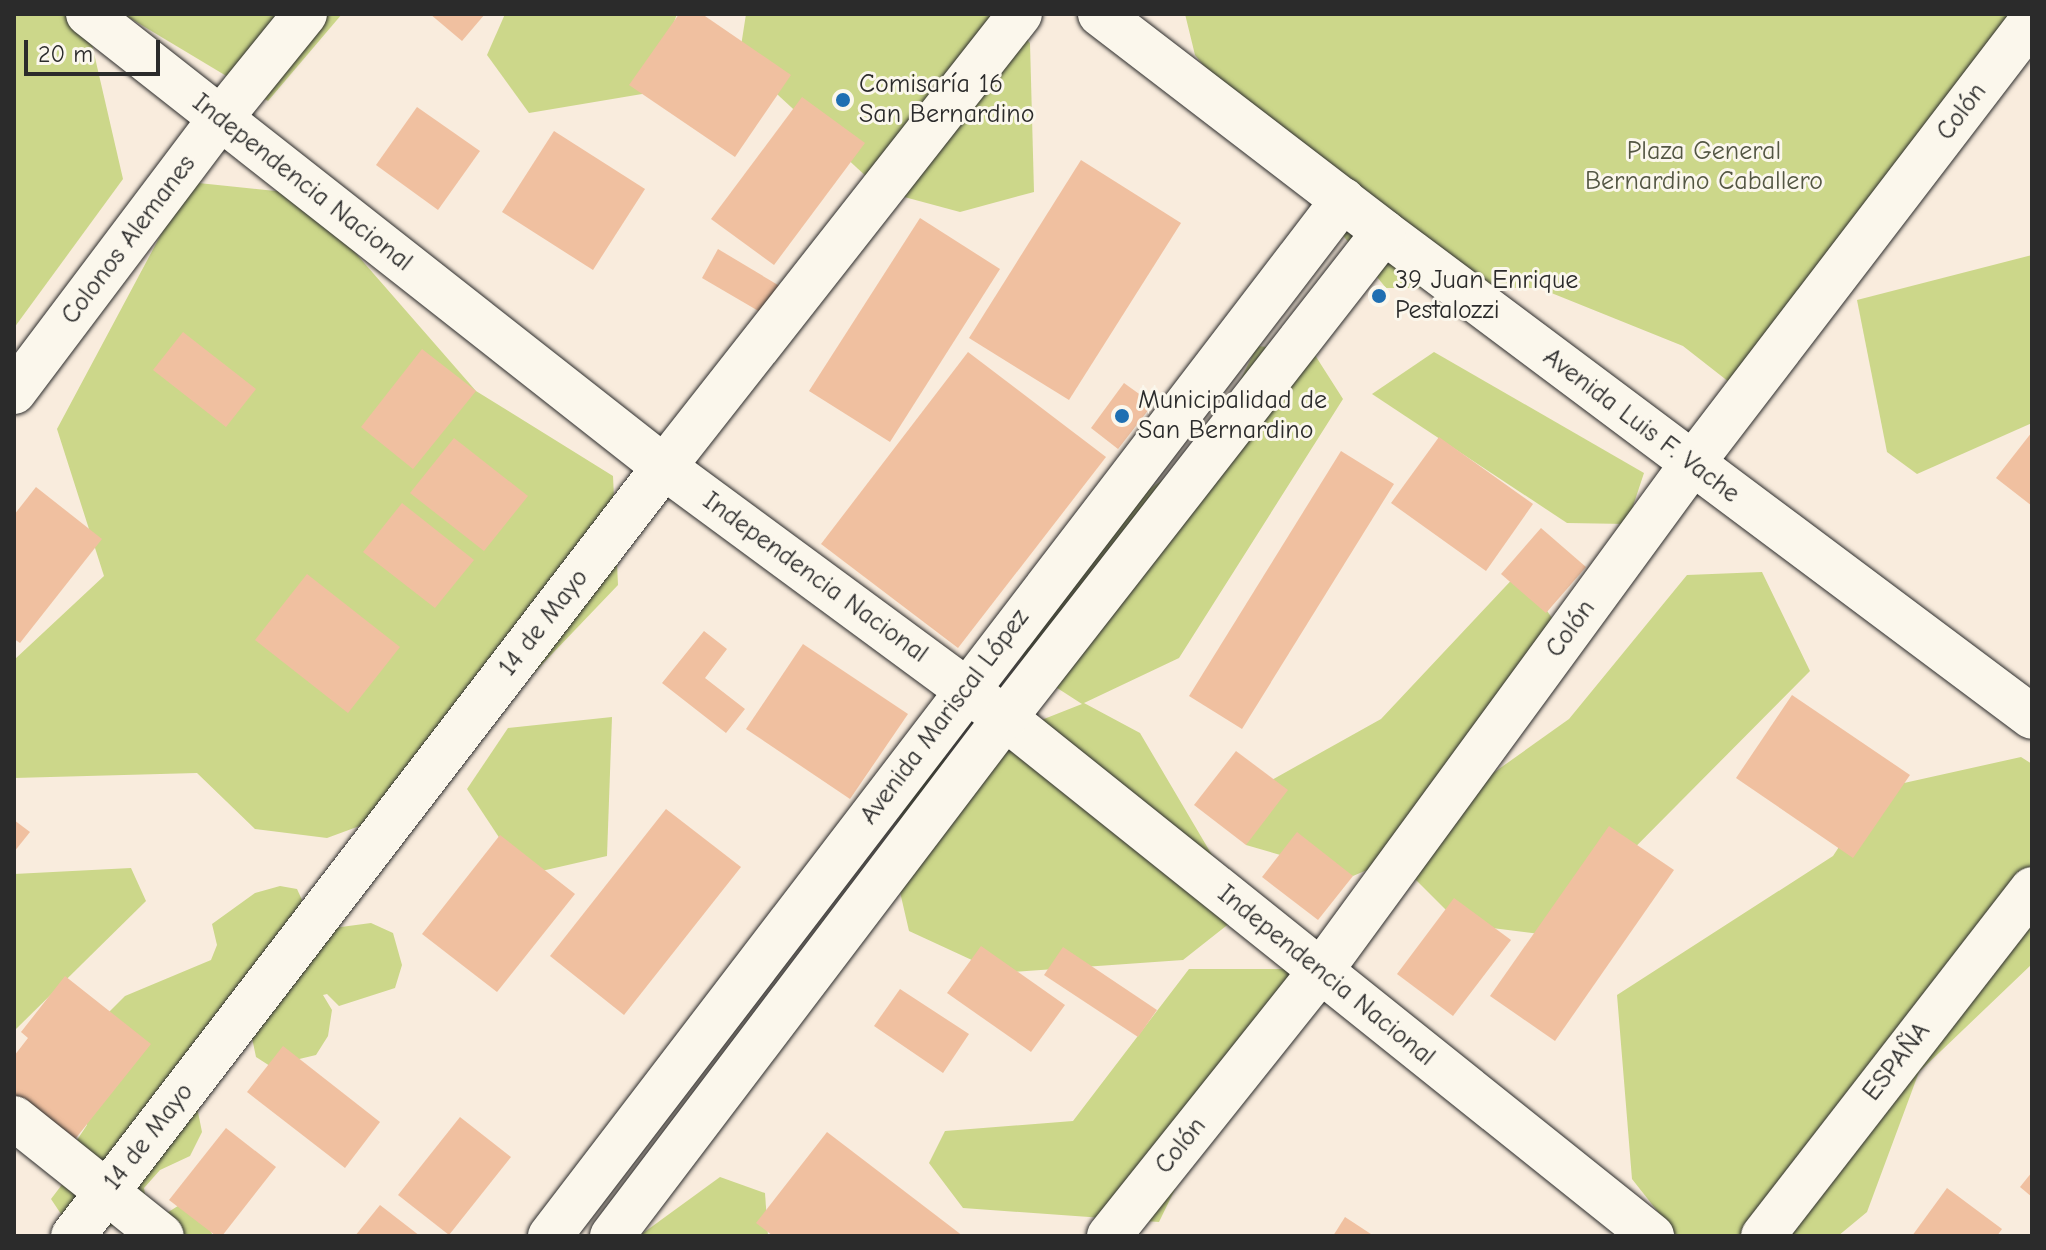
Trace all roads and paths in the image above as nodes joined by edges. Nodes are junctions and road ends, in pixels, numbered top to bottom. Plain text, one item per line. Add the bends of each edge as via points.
1 (88, 14) edge
2 (305, 14) edge
3 (1020, 14) edge
4 (1100, 14) edge
5 (2032, 20) edge
6 (220, 119) junction
7 (1343, 200) junction
8 (1384, 232) junction
9 (14, 392) edge
10 (1692, 464) junction
11 (664, 467) junction
12 (966, 689) junction
13 (2032, 717) edge
14 (1005, 718) junction
15 (2032, 889) edge
16 (1320, 972) junction
17 (14, 1118) edge
18 (106, 1192) junction
19 (73, 1236) edge
20 (162, 1236) edge
21 (550, 1236) edge
22 (612, 1236) edge
23 (1109, 1236) edge
24 (1652, 1236) edge
25 (1763, 1236) edge

1 - 6 street, Independencia Nacional
2 - 6 street, Colonos Alemanes
3 - 11 street, 14 de Mayo
4 - 7 street, Avenida Luis F. Vache
5 - 10 street, Colón
6 - 9 street, Colonos Alemanes
6 - 11 street, Independencia Nacional
7 - 8 street, Avenida Luis F. Vache
7 - 12 street, Avenida Mariscal López
8 - 10 street, Avenida Luis F. Vache
8 - 14 street, Avenida Mariscal López
10 - 13 street, Avenida Luis F. Vache
10 - 16 street, Colón
11 - 12 street, Independencia Nacional
11 - 18 street, 14 de Mayo
12 - 14 street, Independencia Nacional
12 - 21 street, Avenida Mariscal López
14 - 16 street, Independencia Nacional
14 - 22 street, Avenida Mariscal López
15 - 25 street, ESPAÑA
16 - 23 street, Colón
16 - 24 street, Independencia Nacional
17 - 18 street
18 - 19 street, 14 de Mayo
18 - 20 street

